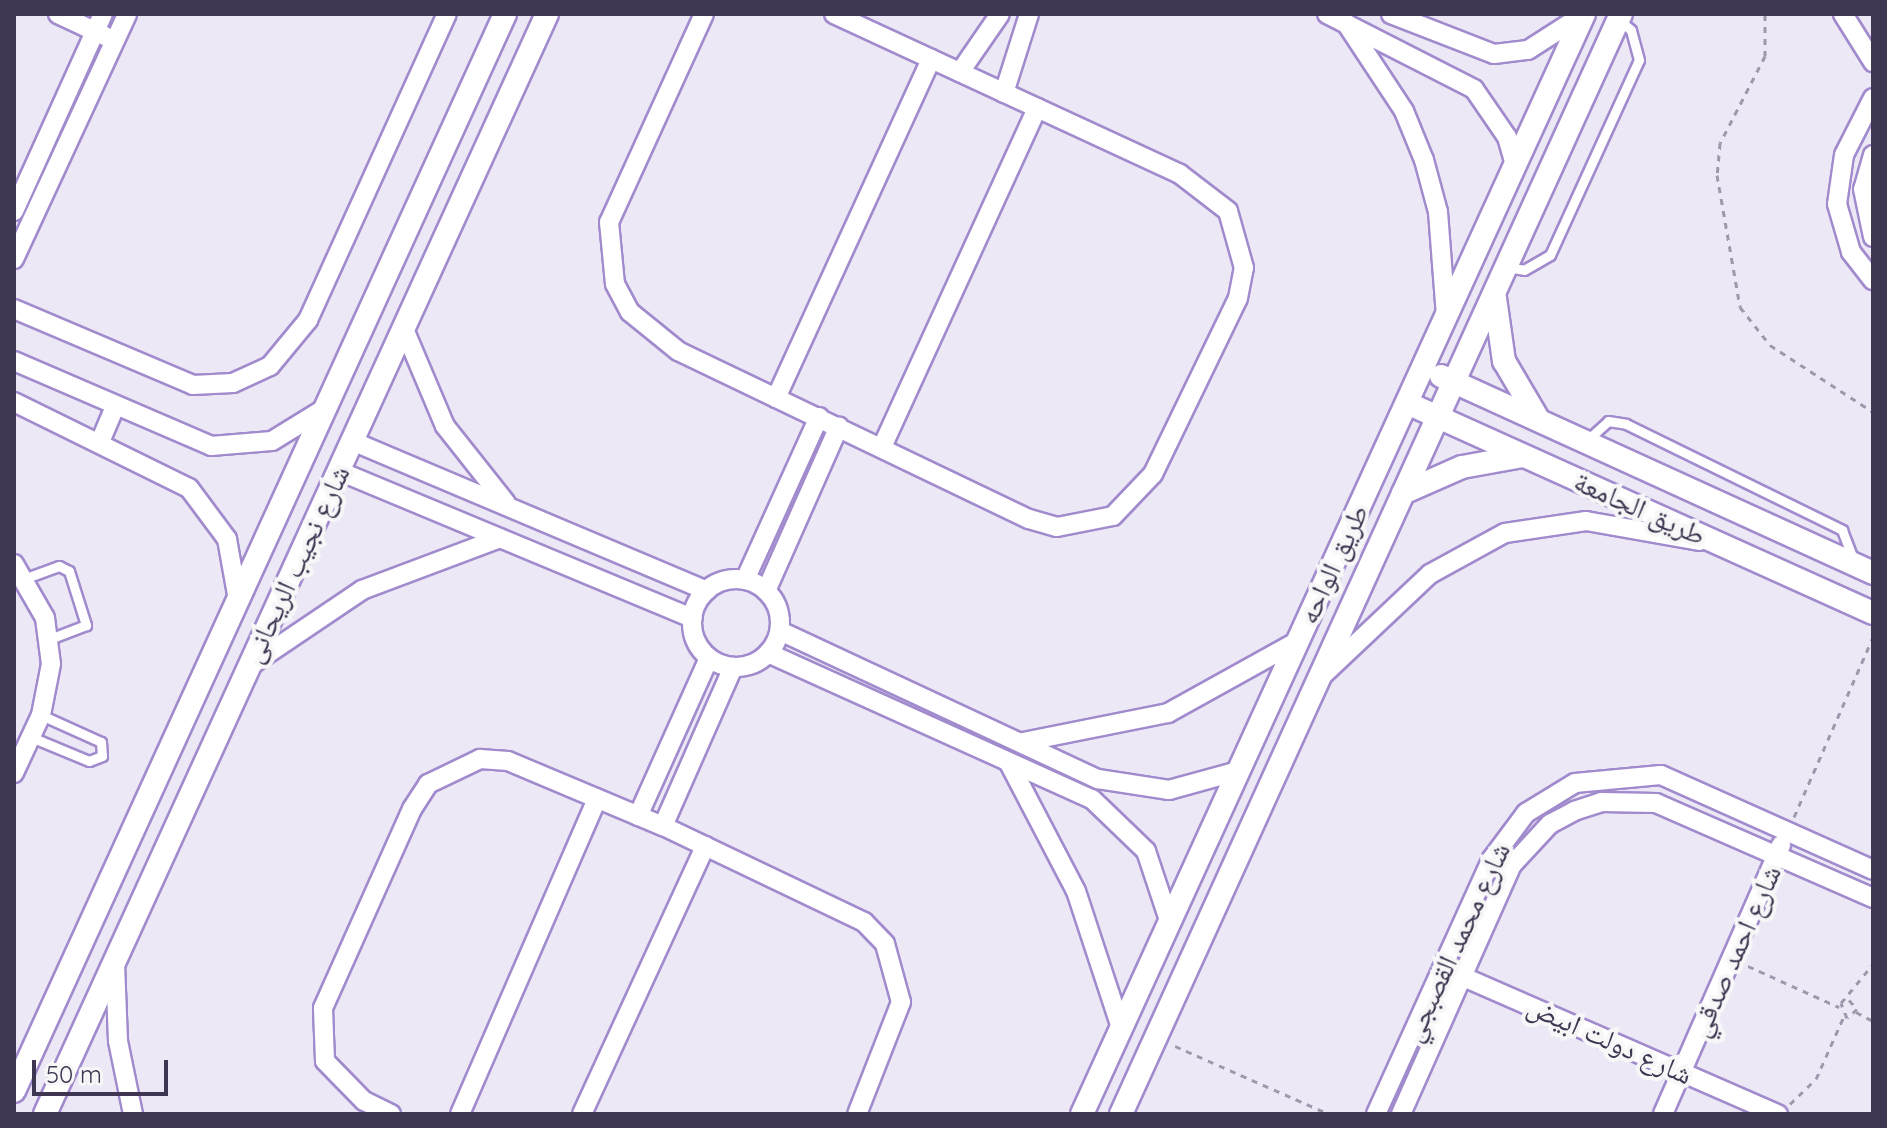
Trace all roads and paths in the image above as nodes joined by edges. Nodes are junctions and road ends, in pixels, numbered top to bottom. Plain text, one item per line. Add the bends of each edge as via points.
1 (58, 14) edge
2 (127, 14) edge
3 (447, 14) edge
4 (505, 14) edge
5 (547, 14) edge
6 (704, 14) edge
7 (834, 14) edge
8 (1000, 14) edge
9 (1029, 14) edge
10 (1391, 14) edge
11 (1765, 14) edge
12 (1843, 14) edge
13 (1333, 17) edge
14 (1620, 17) edge
15 (1582, 19) edge
16 (99, 23) edge
17 (115, 40) junction
18 (1609, 42) junction
19 (931, 59) junction
20 (1873, 62) edge
21 (960, 72) junction
22 (1004, 93) junction
23 (1873, 98) edge
24 (1037, 108) junction
25 (1855, 132) junction
26 (1873, 141) edge
27 (1873, 155) edge
28 (1515, 165) junction
29 (14, 211) edge
30 (1873, 237) edge
31 (14, 259) edge
32 (1506, 267) junction
33 (1873, 280) edge
34 (1494, 292) junction
35 (14, 309) edge
36 (1446, 318) junction
37 (404, 329) junction
38 (14, 361) edge
39 (1423, 367) junction
40 (1454, 382) junction
41 (776, 398) junction
42 (14, 402) edge
43 (1407, 403) junction
44 (115, 406) junction
45 (324, 409) junction
46 (1873, 412) edge
47 (819, 417) junction
48 (1438, 417) junction
49 (1540, 421) junction
50 (839, 426) junction
51 (352, 441) junction
52 (100, 442) junction
53 (1585, 442) junction
54 (882, 447) junction
55 (1525, 456) junction
56 (339, 471) junction
57 (1403, 493) junction
58 (510, 508) junction
59 (500, 538) junction
60 (1721, 545) junction
61 (1864, 569) edge
62 (20, 571) edge
63 (745, 580) junction
64 (707, 591) junction
65 (766, 591) junction
66 (238, 601) junction
67 (1873, 613) edge
68 (693, 618) junction
69 (780, 631) junction
70 (1873, 637) edge
71 (50, 639) junction
72 (1298, 641) junction
73 (768, 653) junction
74 (709, 658) junction
75 (249, 667) junction
76 (733, 667) junction
77 (1318, 680) junction
78 (41, 715) junction
79 (31, 737) junction
80 (1022, 742) junction
81 (169, 753) junction
82 (1009, 763) junction
83 (203, 767) junction
84 (1238, 771) junction
85 (14, 773) edge
86 (597, 799) junction
87 (638, 816) junction
88 (663, 826) junction
89 (1787, 832) junction
90 (705, 846) junction
91 (1777, 854) junction
92 (1873, 870) edge
93 (1873, 898) edge
94 (1170, 923) junction
95 (1732, 959) junction
96 (115, 963) junction
97 (1873, 964) edge
98 (1442, 967) junction
99 (1462, 975) junction
100 (1849, 1000) junction
101 (1839, 1007) junction
102 (1856, 1012) junction
103 (1844, 1016) junction
104 (1873, 1021) edge
105 (1121, 1028) junction
106 (1156, 1037) junction
107 (1682, 1071) junction
108 (14, 1091) edge
109 (45, 1114) edge
110 (133, 1114) edge
111 (391, 1114) edge
112 (460, 1114) edge
113 (582, 1114) edge
114 (857, 1114) edge
115 (1082, 1114) edge
116 (1121, 1114) edge
117 (1329, 1114) edge
118 (1376, 1114) edge
119 (1401, 1114) edge
120 (1663, 1114) edge
121 (1778, 1114) edge

1 - 16 street
2 - 17 street
3 - 35 street via 308,320 270,366 233,383 193,385
4 - 45 street, شارع نجيب الريحانى
5 - 37 street, شارع نجيب الريحانى
6 - 41 street via 618,192 608,253 615,284 652,334
7 - 19 street
8 - 21 street
9 - 22 street
10 - 15 street via 1494,54 1539,46
11 - 46 path via 1765,56 1720,143 1717,175 1740,307 1770,345
12 - 20 street
13 - 28 street via 1474,89 1507,137
13 - 36 street via 1404,111 1424,160 1442,238
14 - 18 street, طريق الواحه
14 - 32 lane via 1635,37 1639,60 1550,255 1524,270
15 - 18 street
15 - 28 street, طريق الواحه
16 - 17 street
16 - 29 street
17 - 31 street
18 - 32 street, طريق الواحه
19 - 21 street
19 - 41 street
21 - 22 street
22 - 24 street
23 - 25 street
24 - 54 street
24 - 54 street via 1206,189 1240,238 1238,298 1153,474 1113,516 1071,526 1029,519
25 - 26 street
25 - 33 street via 1837,204 1851,252
27 - 30 street via 1863,189
28 - 36 street, طريق الواحه
32 - 34 street, طريق الواحه
34 - 40 street, طريق الواحه
34 - 49 street via 1504,361
36 - 39 street, طريق الواحه
37 - 51 street, شارع نجيب الريحانى
37 - 58 street via 445,426
38 - 44 street
39 - 40 street, طريق الجامعة
39 - 43 street, طريق الواحه
40 - 48 street, طريق الواحه
40 - 49 street, طريق الجامعة
41 - 47 street
42 - 52 street
43 - 48 street, طريق الجامعة
43 - 72 street, طريق الواحه
44 - 45 street via 181,437 242,447 286,435
44 - 52 street
45 - 66 street, شارع نجيب الريحانى
47 - 50 street
47 - 63 street
48 - 55 street, طريق الجامعة
48 - 57 street, طريق الواحه
49 - 53 street, طريق الجامعة
50 - 54 street
50 - 65 street
51 - 56 street, شارع نجيب الريحانى
51 - 58 street
52 - 66 street via 163,470 211,512 227,539
53 - 61 street, طريق الجامعة
53 - 61 lane via 1608,421 1626,424 1842,530
55 - 57 street via 1462,467
55 - 60 street, طريق الجامعة
56 - 59 street
56 - 75 street, شارع نجيب الريحانى
57 - 77 street, طريق الواحه
58 - 64 street
59 - 68 street
59 - 75 street via 362,590
60 - 67 street, طريق الجامعة
60 - 77 street via 1586,521 1505,533 1394,602
62 - 71 street
62 - 71 lane via 59,566 69,571 86,625
63 - 64 street
63 - 65 street
64 - 68 street
65 - 69 street
66 - 81 street, شارع نجيب الريحانى
68 - 74 street via 696,640
69 - 73 street
69 - 80 street
70 - 89 path
71 - 78 street
72 - 80 street via 1168,713 1096,733
72 - 84 street, طريق الواحه
73 - 76 street
73 - 82 street
74 - 76 street
74 - 87 street
75 - 83 street, شارع نجيب الريحانى
76 - 88 street
77 - 106 street, طريق الواحه
78 - 79 street
78 - 79 lane via 101,742 102,756 89,761
79 - 85 street
80 - 84 street via 1133,789 1169,790
81 - 83 street
81 - 108 street, شارع نجيب الريحانى
82 - 94 street via 1092,799 1122,822 1152,863
82 - 105 street via 1076,891
83 - 96 street, شارع نجيب الريحانى
84 - 94 street, طريق الواحه
86 - 87 street
86 - 111 street via 508,761 480,759 428,784 323,1008 325,1061 364,1101
86 - 112 street
87 - 88 street
88 - 90 street
89 - 91 street, شارع احمد صدقي
89 - 92 street, شارع محمد القصبجي
89 - 98 street, شارع محمد القصبجي via 1661,775 1575,783 1506,835
90 - 113 street
90 - 114 street via 864,922 885,944 901,1002
91 - 93 street, شارع محمد القصبجي
91 - 95 street, شارع احمد صدقي
91 - 99 street, شارع محمد القصبجي via 1656,803 1601,802 1574,811 1512,865
94 - 105 street, طريق الواحه
95 - 101 path
95 - 107 street, شارع احمد صدقي
96 - 109 street, شارع نجيب الريحانى
96 - 110 street via 118,1041
97 - 100 path
98 - 99 street, شارع دولت ابيض
98 - 118 street, شارع محمد القصبجي
99 - 107 street, شارع دولت ابيض
99 - 119 street, شارع محمد القصبجي
100 - 101 path
100 - 102 path
101 - 103 path
102 - 103 path
102 - 104 path
103 - 121 path via 1816,1079
105 - 115 street, طريق الواحه
106 - 116 street, طريق الواحه
106 - 117 path
107 - 120 street, شارع احمد صدقي
107 - 121 street, شارع دولت ابيض

